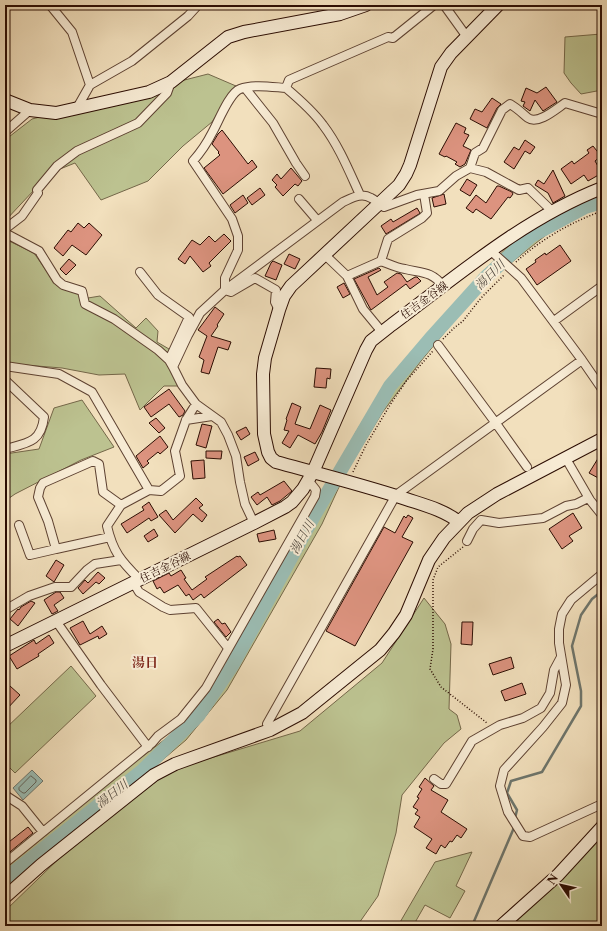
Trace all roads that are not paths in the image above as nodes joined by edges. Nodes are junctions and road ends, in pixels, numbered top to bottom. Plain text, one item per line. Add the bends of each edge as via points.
1 (50, 5) edge
2 (198, 5) edge
3 (366, 5) edge
4 (434, 5) edge
5 (444, 5) edge
6 (498, 5) edge
7 (466, 37) junction
8 (171, 82) junction
9 (90, 85) junction
10 (246, 88) junction
11 (286, 88) junction
12 (5, 100) edge
13 (77, 108) junction
14 (30, 110) junction
15 (602, 114) edge
16 (5, 132) edge
17 (470, 168) junction
18 (305, 176) dead end
19 (602, 188) edge
20 (424, 194) junction
21 (360, 195) junction
22 (299, 200) dead end
23 (378, 205) junction
24 (552, 211) junction
25 (317, 220) junction
26 (5, 229) edge
27 (5, 233) edge
28 (495, 254) junction
29 (325, 255) junction
30 (381, 261) junction
31 (140, 272) dead end
32 (347, 276) junction
33 (444, 286) junction
34 (602, 286) edge
35 (225, 290) junction
36 (279, 310) junction
37 (554, 321) junction
38 (382, 332) junction
39 (438, 345) road end
40 (169, 360) junction
41 (582, 360) junction
42 (6, 365) edge
43 (174, 367) junction
44 (5, 380) edge
45 (602, 389) edge
46 (196, 404) junction
47 (212, 416) junction
48 (186, 420) junction
49 (495, 422) junction
50 (602, 439) edge
51 (5, 448) edge
52 (565, 457) junction
53 (527, 467) dead end
54 (311, 476) junction
55 (149, 490) junction
56 (396, 495) junction
57 (588, 498) junction
58 (121, 505) junction
59 (602, 515) edge
60 (459, 522) junction
61 (254, 523) junction
62 (19, 525) dead end
63 (110, 537) junction
64 (468, 541) road end
65 (56, 549) junction
66 (120, 560) junction
67 (602, 574) edge
68 (136, 581) junction
69 (5, 610) edge
70 (56, 621) junction
71 (5, 646) edge
72 (228, 648) junction
73 (561, 657) junction
74 (270, 730) junction
75 (148, 747) junction
76 (434, 779) dead end
77 (5, 795) edge
78 (602, 804) edge
79 (602, 827) edge
80 (43, 832) junction
81 (5, 864) edge
82 (5, 897) edge
83 (501, 926) edge

1 - 9 street via 72,32
2 - 9 street via 132,62
3 - 8 street via 340,14 228,37
4 - 11 street via 393,38 388,37 289,80
5 - 7 street
6 - 7 street
7 - 23 street via 441,67 406,174 399,185
8 - 13 street via 149,92
8 - 26 street via 167,93 138,123 77,150 56,166 37,190 38,193 22,216
9 - 13 street
10 - 11 street
10 - 18 street via 273,123
10 - 35 street via 238,89 227,103 202,151 193,161 232,218 238,236 238,250 225,278
11 - 21 street via 304,103 324,126 340,152
12 - 14 street
13 - 14 street via 56,113
14 - 16 street
15 - 17 street via 565,103 545,116 529,119 510,104 502,110
17 - 20 street via 439,190
17 - 24 street via 486,172 518,190 528,188
19 - 24 street, 住吉金谷線
20 - 23 street via 384,207
20 - 30 street via 427,213 388,239
21 - 23 street via 371,198
21 - 25 street via 343,202
22 - 25 street
23 - 29 street
24 - 28 street, 住吉金谷線 via 527,225
25 - 35 street
27 - 40 street via 39,252 63,285 82,290 85,304 114,319
28 - 33 street, 住吉金谷線
28 - 37 street via 521,278
29 - 32 street
29 - 36 street via 291,286
30 - 32 street
30 - 33 street via 404,269 428,273
31 - 40 street via 158,295 189,317
32 - 38 street via 363,310
33 - 38 street, 住吉金谷線
34 - 37 street
35 - 36 street via 231,292 255,278 276,290 275,302
35 - 43 street via 200,313
36 - 54 street via 263,374 264,434 271,458
37 - 41 street
38 - 54 street, 住吉金谷線 via 371,341 366,350
39 - 49 street
40 - 43 street
41 - 45 street
41 - 49 street
42 - 55 street via 59,374 92,392
43 - 46 street via 182,386
44 - 51 street via 44,417 43,428 32,441
46 - 47 street
46 - 48 street
47 - 48 street
47 - 61 street via 221,422 228,435 236,456 245,504
48 - 55 street via 175,451 180,476 161,491
49 - 53 street
49 - 56 street
50 - 52 street
52 - 57 street
52 - 60 street via 475,507
54 - 56 street via 330,476
54 - 61 street, 住吉金谷線 via 292,502
54 - 72 street via 316,490 315,496
55 - 58 street
56 - 60 street via 436,509
56 - 74 street via 267,724
57 - 59 street
57 - 64 street via 543,518 499,523 481,520 473,529
58 - 63 street via 107,526
58 - 65 street via 103,492 99,464 93,462 43,483 38,497
60 - 74 street via 429,560 406,615 380,650 302,713
61 - 68 street, 住吉金谷線
62 - 65 street via 30,555
63 - 65 street
63 - 66 street
66 - 68 street
66 - 69 street via 95,564 71,587 54,587 29,596
67 - 73 street via 570,600 562,614 559,629
68 - 70 street, 住吉金谷線
68 - 72 street via 139,592 163,607 170,610 196,608
70 - 71 street, 住吉金谷線
70 - 75 street
72 - 75 street via 206,688 181,719
73 - 76 street via 554,670 550,693 541,708 472,741 446,784
73 - 78 street via 566,686 562,703 504,770 500,786 508,812 523,836 530,837
74 - 82 street via 175,764 154,775
75 - 80 street
77 - 80 street via 22,806
79 - 83 street via 558,875
80 - 81 street

